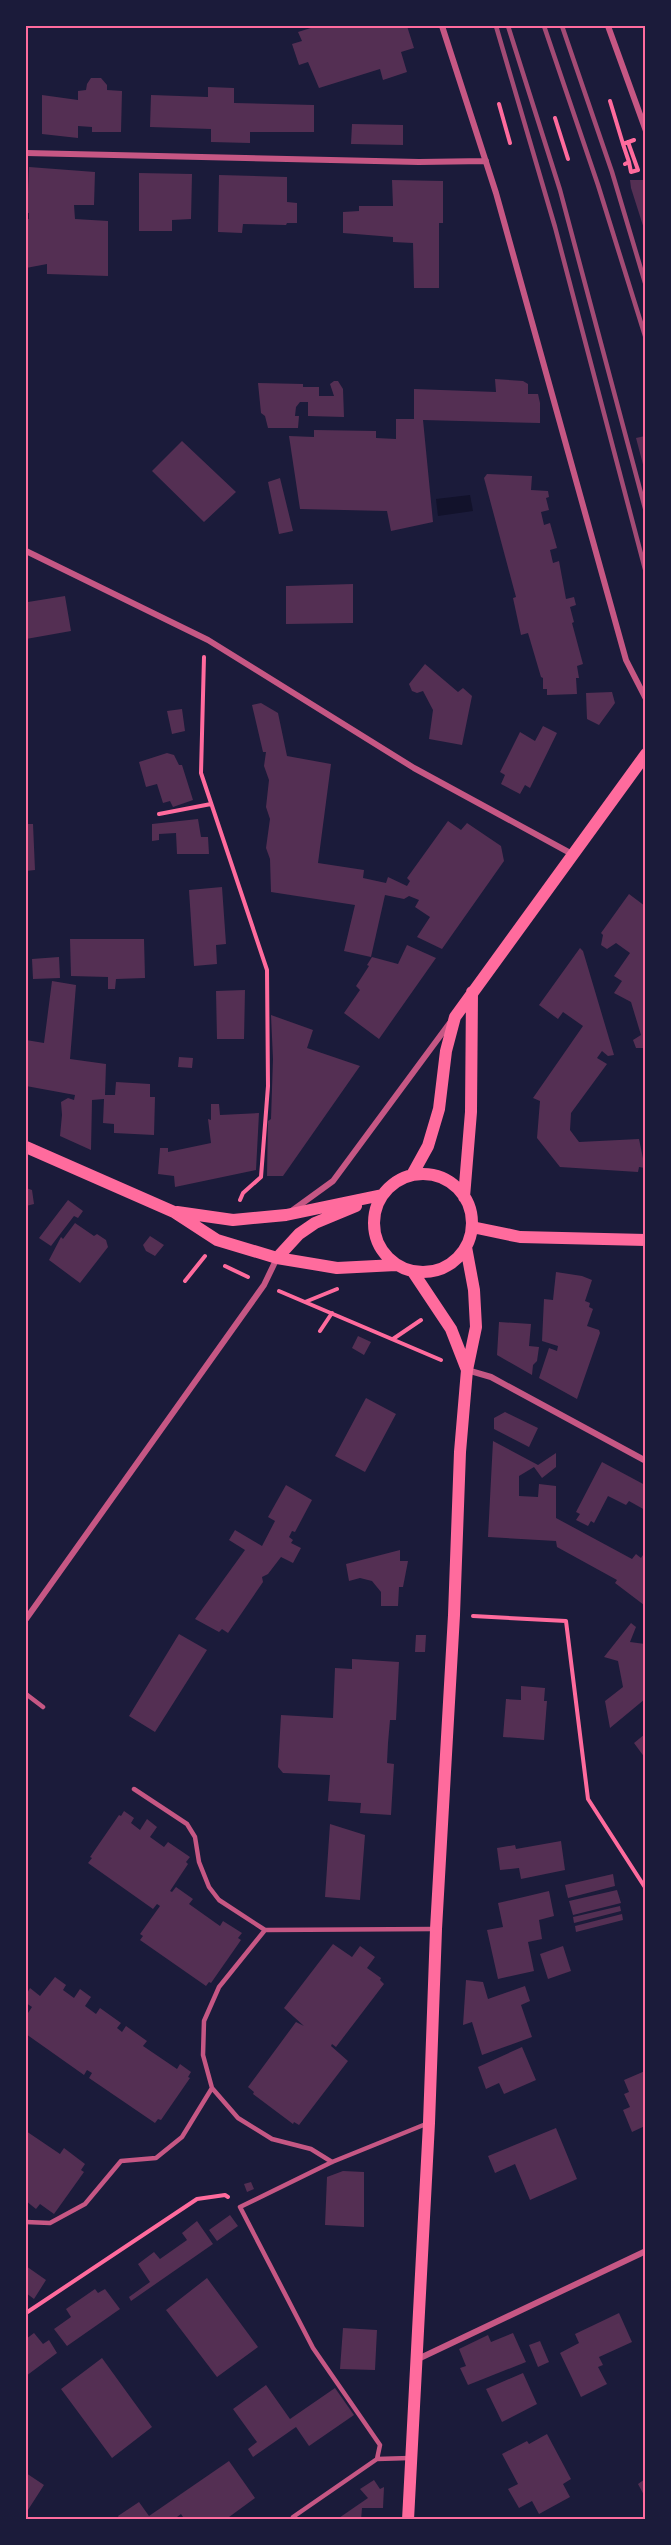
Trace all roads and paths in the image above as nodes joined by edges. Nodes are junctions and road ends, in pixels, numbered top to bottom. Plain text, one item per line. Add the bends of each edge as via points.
1 (442, 26) edge
2 (608, 26) edge
3 (610, 101) dead end
4 (499, 104) dead end
5 (555, 118) dead end
6 (645, 131) edge
7 (622, 138) dead end
8 (628, 142) dead end
9 (510, 143) dead end
10 (623, 144) dead end
11 (26, 153) edge
12 (568, 159) dead end
13 (486, 161) junction
14 (26, 550) edge
15 (208, 639) junction
16 (645, 699) edge
17 (645, 754) edge
18 (211, 804) junction
19 (159, 814) dead end
20 (572, 854) junction
21 (472, 991) junction
22 (455, 1017) junction
23 (26, 1147) edge
24 (412, 1175) junction
25 (382, 1195) junction
26 (464, 1197) junction
27 (174, 1212) junction
28 (286, 1215) junction
29 (233, 1220) junction
30 (472, 1227) junction
31 (645, 1240) edge
32 (466, 1247) junction
33 (205, 1256) dead end
34 (277, 1258) junction
35 (396, 1265) junction
36 (413, 1272) junction
37 (185, 1281) dead end
38 (304, 1302) dead end
39 (439, 1308) junction
40 (332, 1313) junction
41 (320, 1331) dead end
42 (392, 1340) junction
43 (467, 1370) junction
44 (645, 1461) edge
45 (454, 1615) junction
46 (26, 1619) edge
47 (26, 1694) edge
48 (43, 1707) dead end
49 (134, 1789) dead end
50 (645, 1889) edge
51 (436, 1929) junction
52 (265, 1930) junction
53 (212, 2088) junction
54 (429, 2123) junction
55 (332, 2162) junction
56 (240, 2207) junction
57 (26, 2222) edge
58 (645, 2251) edge
59 (26, 2313) edge
60 (418, 2359) junction
61 (412, 2458) junction
62 (377, 2459) junction
63 (293, 2517) dead end
64 (408, 2520) edge

1 - 13 street
2 - 6 street
3 - 7 path
4 - 9 path
5 - 12 path
8 - 10 path via 638,170 631,172
11 - 13 street
13 - 16 street via 626,660
14 - 15 street
15 - 18 path via 204,655 201,773
15 - 20 street via 414,768
17 - 20 main road
18 - 19 path
18 - 29 path via 267,970 268,1086 261,1177 243,1193
20 - 21 main road
21 - 22 main road
21 - 26 main road via 471,1112
22 - 24 main road via 446,1051 439,1109 428,1146
22 - 28 street via 333,1181
23 - 27 main road
24 - 25 main road via 395,1182
24 - 26 main road via 432,1175 451,1183
25 - 28 main road
25 - 34 main road via 315,1223
25 - 35 main road via 374,1213 374,1233 382,1251
26 - 30 main road
27 - 29 main road
27 - 34 main road via 217,1240
28 - 29 main road
30 - 31 main road via 520,1237
30 - 32 main road
32 - 36 main road via 453,1263 434,1272
32 - 43 main road via 476,1327
33 - 37 path
34 - 35 main road via 337,1268
34 - 46 street via 264,1285
35 - 36 main road
36 - 39 main road
38 - 40 path
39 - 42 path
39 - 43 main road
40 - 41 path
40 - 42 path
42 - 43 path
43 - 44 street via 491,1377
43 - 45 main road
45 - 50 path via 566,1621 588,1799
45 - 51 main road
47 - 48 lane
49 - 52 lane via 187,1824 195,1837 209,1887 219,1900
51 - 52 lane
51 - 54 main road
52 - 53 lane via 219,1987 204,2021 203,2055
53 - 55 lane via 238,2118 272,2139 311,2149
53 - 57 lane via 182,2137 156,2158 121,2161 85,2204 50,2223
54 - 55 lane
54 - 60 main road
55 - 56 lane
56 - 59 path via 225,2195 197,2199
56 - 62 lane via 314,2348 380,2445
58 - 60 street
60 - 61 main road
61 - 62 lane
61 - 64 main road
62 - 63 lane

